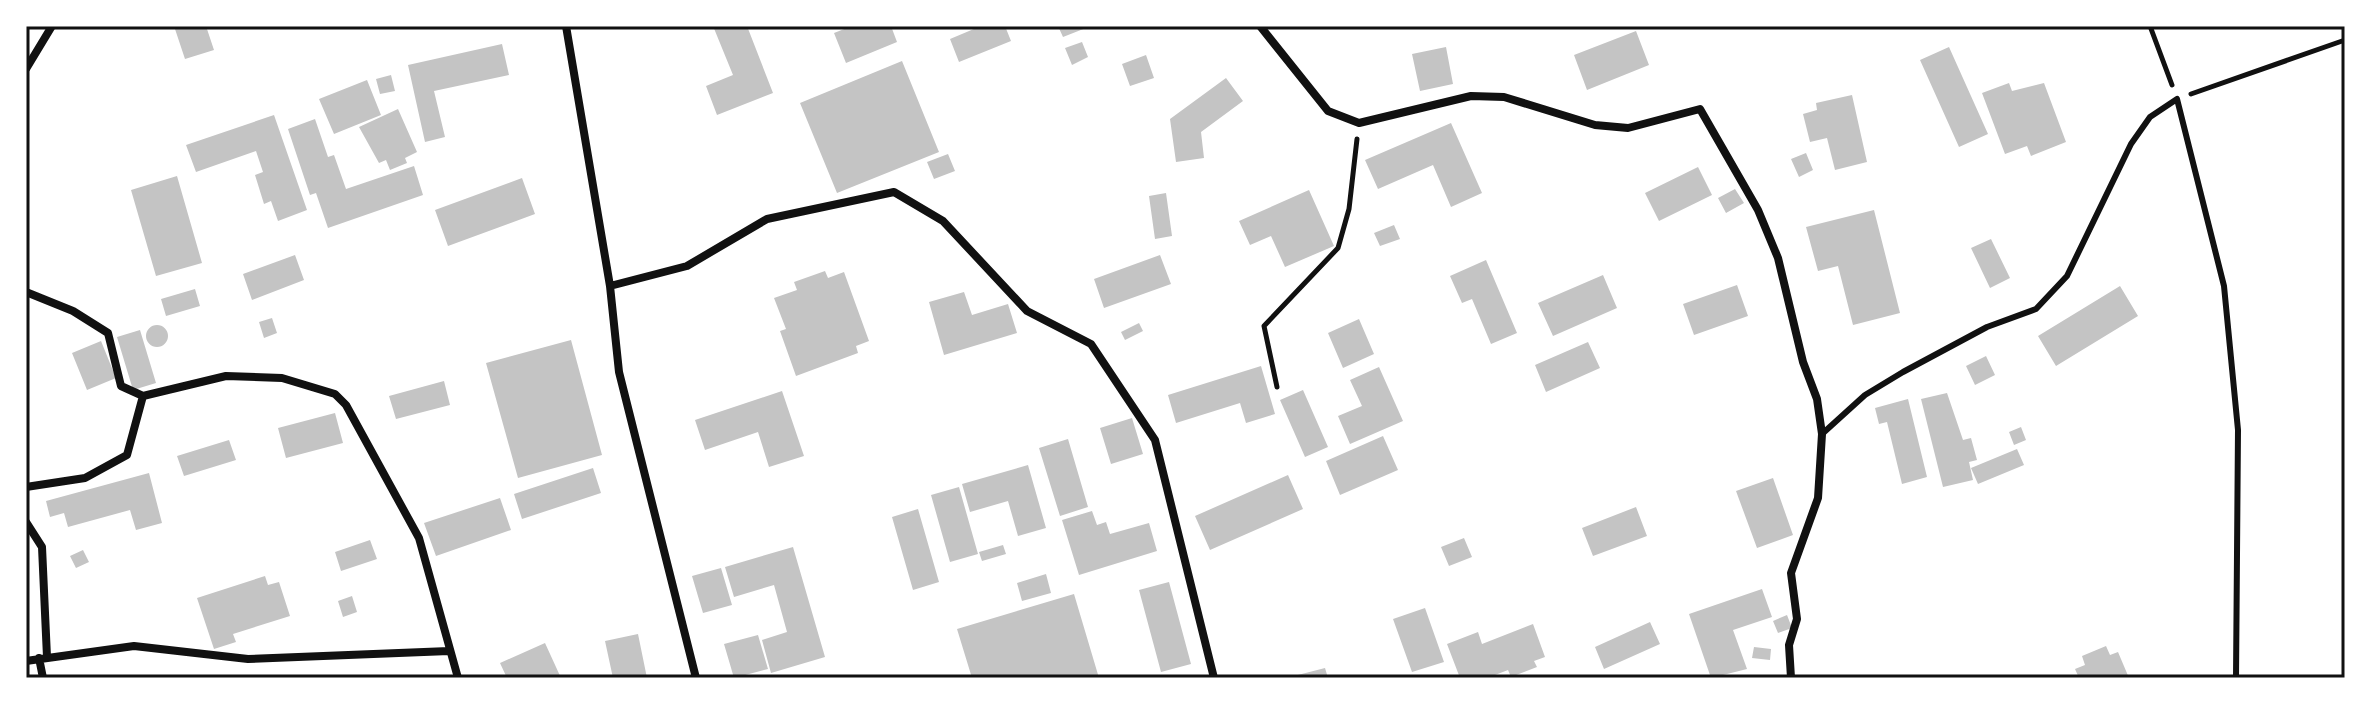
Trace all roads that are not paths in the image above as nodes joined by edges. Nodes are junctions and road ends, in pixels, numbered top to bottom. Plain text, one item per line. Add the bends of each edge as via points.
1 (52, 26) edge
2 (566, 26) edge
3 (1260, 26) edge
4 (26, 69) edge
5 (610, 286) junction
6 (26, 292) edge
7 (143, 396) junction
8 (1822, 434) junction
9 (26, 487) edge
10 (26, 522) edge
11 (449, 651) junction
12 (43, 658) junction
13 (26, 661) edge
14 (43, 678) edge
15 (458, 678) edge
16 (696, 678) edge
17 (1214, 678) edge
18 (1791, 678) edge
19 (2236, 678) edge

1 - 4 street
2 - 5 street
3 - 8 street via 1328,111 1359,123 1471,96 1504,97 1595,125 1628,128 1700,109 1758,210 1778,258
5 - 16 street via 619,372
5 - 17 street via 687,266 767,219 894,192 943,221 1027,311 1091,344 1155,440
6 - 7 street via 73,311 108,333 121,386
7 - 9 street via 127,455 85,478
7 - 11 street via 226,376 282,378 335,394 419,538
8 - 18 street via 1818,498 1791,573 1797,619 1789,645
8 - 19 lane via 1865,395 1903,372 1987,327 2036,309 2067,276 2131,144 2150,117 2177,99 2224,286 2238,430
10 - 12 street via 42,547
11 - 12 street via 248,659 134,646
11 - 15 street
12 - 13 street
12 - 14 street

